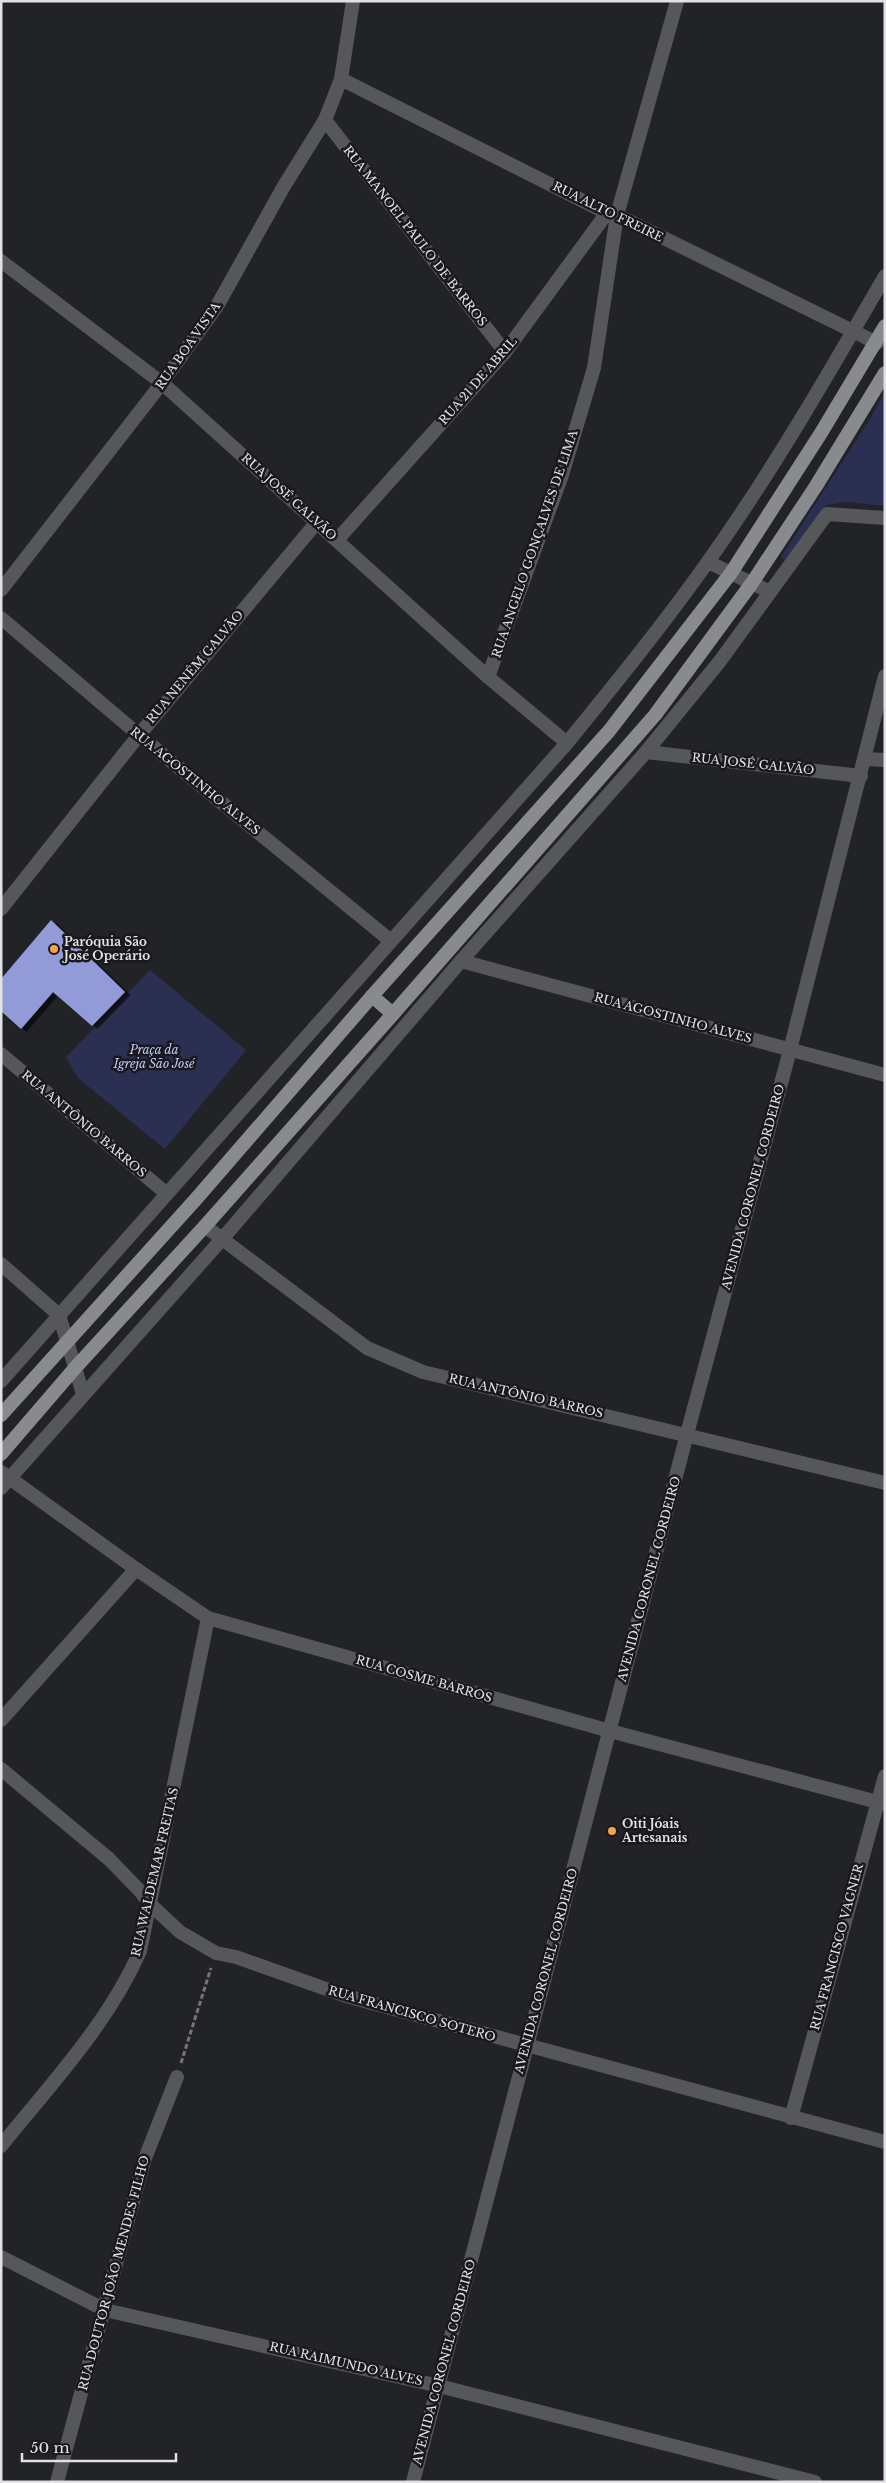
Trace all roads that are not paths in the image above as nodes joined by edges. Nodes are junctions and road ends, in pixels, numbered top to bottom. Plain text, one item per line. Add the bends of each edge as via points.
1 (353, 1) edge
2 (677, 1) edge
3 (341, 80) junction
4 (325, 120) junction
5 (612, 214) junction
6 (1, 261) edge
7 (885, 276) edge
8 (885, 326) edge
9 (852, 332) junction
10 (881, 345) edge
11 (505, 352) junction
12 (885, 373) edge
13 (162, 383) junction
14 (885, 518) edge
15 (317, 522) junction
16 (337, 540) junction
17 (708, 562) junction
18 (731, 573) junction
19 (752, 584) junction
20 (1, 590) edge
21 (770, 592) junction
22 (1, 618) edge
23 (885, 676) edge
24 (488, 677) junction
25 (139, 734) junction
26 (567, 743) junction
27 (646, 752) junction
28 (865, 759) junction
29 (885, 760) edge
30 (861, 776) junction
31 (1, 909) edge
32 (391, 941) junction
33 (461, 961) junction
34 (372, 996) junction
35 (393, 1014) junction
36 (790, 1050) junction
37 (1, 1054) edge
38 (885, 1075) edge
39 (167, 1194) junction
40 (205, 1226) junction
41 (223, 1238) junction
42 (1, 1264) edge
43 (59, 1315) junction
44 (67, 1342) junction
45 (75, 1368) junction
46 (1, 1381) edge
47 (83, 1394) junction
48 (1, 1415) edge
49 (687, 1434) junction
50 (1, 1454) edge
51 (4, 1479) edge
52 (885, 1483) edge
53 (136, 1570) junction
54 (208, 1618) junction
55 (1, 1720) edge
56 (610, 1731) junction
57 (1, 1769) edge
58 (885, 1776) edge
59 (881, 1803) edge
60 (150, 1904) junction
61 (526, 2046) junction
62 (176, 2077) road end
63 (791, 2118) junction
64 (885, 2142) edge
65 (1, 2146) edge
66 (1, 2257) edge
67 (105, 2310) junction
68 (439, 2386) junction
69 (57, 2482) edge
70 (413, 2482) edge
71 (815, 2482) edge

1 - 3 street, RUA BOA VISTA
2 - 5 street, RUA ANGELO GONÇALVES DE LIMA
3 - 4 street, RUA BOA VISTA
3 - 5 street, RUA ALTO FREIRE
4 - 11 street, RUA MANOEL PAULO DE BARROS
4 - 13 street, RUA BOA VISTA via 284,186 218,306
5 - 9 street, RUA ALTO FREIRE
5 - 11 street, RUA 21 DE ABRIL
5 - 24 street, RUA ANGELO GONÇALVES DE LIMA via 594,368 562,475
6 - 13 street, RUA JOSÉ GALVÃO
7 - 9 street
8 - 10 main road
9 - 10 street, RUA ALTO FREIRE
9 - 17 street
10 - 18 main road
11 - 16 street, RUA 21 DE ABRIL
12 - 19 main road
13 - 15 street, RUA JOSÉ GALVÃO
13 - 20 street, RUA BOA VISTA
14 - 21 street via 827,514
15 - 16 street, RUA JOSÉ GALVÃO
15 - 25 street, RUA NENÉM GALVÃO
16 - 24 street, RUA JOSÉ GALVÃO
17 - 18 street
17 - 26 street via 644,649
18 - 19 street
18 - 34 main road via 609,731
19 - 21 street
19 - 35 main road via 655,715
21 - 27 street via 720,661
22 - 25 street, RUA AGOSTINHO ALVES
23 - 28 street, AVENIDA CORONEL CORDEIRO
24 - 26 street, RUA JOSÉ GALVÃO
25 - 31 street, RUA NENÉM GALVÃO
25 - 32 street, RUA AGOSTINHO ALVES
26 - 32 street
27 - 30 street, RUA JOSÉ GALVÃO
27 - 33 street
28 - 29 street
28 - 30 street, AVENIDA CORONEL CORDEIRO
30 - 36 street, AVENIDA CORONEL CORDEIRO
32 - 39 street
33 - 36 street, RUA AGOSTINHO ALVES
33 - 41 street
34 - 35 main road
34 - 44 main road
35 - 40 main road
36 - 38 street, RUA AGOSTINHO ALVES
36 - 49 street, AVENIDA CORONEL CORDEIRO
37 - 39 street, RUA ANTÔNIO BARROS
39 - 43 street
40 - 41 street, RUA ANTÔNIO BARROS
40 - 45 main road
41 - 47 street
41 - 49 street, RUA ANTÔNIO BARROS via 367,1348 423,1372
42 - 43 street
43 - 44 street
43 - 46 street
44 - 45 street
44 - 48 main road
45 - 47 street
45 - 50 main road
47 - 51 street
49 - 52 street, RUA ANTÔNIO BARROS
49 - 56 street, AVENIDA CORONEL CORDEIRO
51 - 53 street, RUA COSME BARROS
53 - 54 street, RUA COSME BARROS
53 - 55 street
54 - 56 street, RUA COSME BARROS
54 - 60 street, RUA WALDEMAR FREITAS
56 - 59 street, RUA COSME BARROS
56 - 61 street, AVENIDA CORONEL CORDEIRO
57 - 60 street, RUA FRANCISCO SOTERO via 109,1859
58 - 59 street, RUA FRANCISCO VAGNER
59 - 63 street, RUA FRANCISCO VAGNER
60 - 61 street, RUA FRANCISCO SOTERO via 180,1932 216,1953 346,1996
60 - 65 street, RUA WALDEMAR FREITAS via 140,1951 125,1984 80,2047
61 - 63 street, RUA FRANCISCO SOTERO
61 - 68 street, AVENIDA CORONEL CORDEIRO
62 - 67 street, RUA DOUTOR JOÃO MENDES FILHO via 144,2161
63 - 64 street, RUA FRANCISCO SOTERO
66 - 67 street, RUA RAIMUNDO ALVES
67 - 68 street, RUA RAIMUNDO ALVES
67 - 69 street, RUA DOUTOR JOÃO MENDES FILHO
68 - 70 street, AVENIDA CORONEL CORDEIRO
68 - 71 street, RUA RAIMUNDO ALVES

